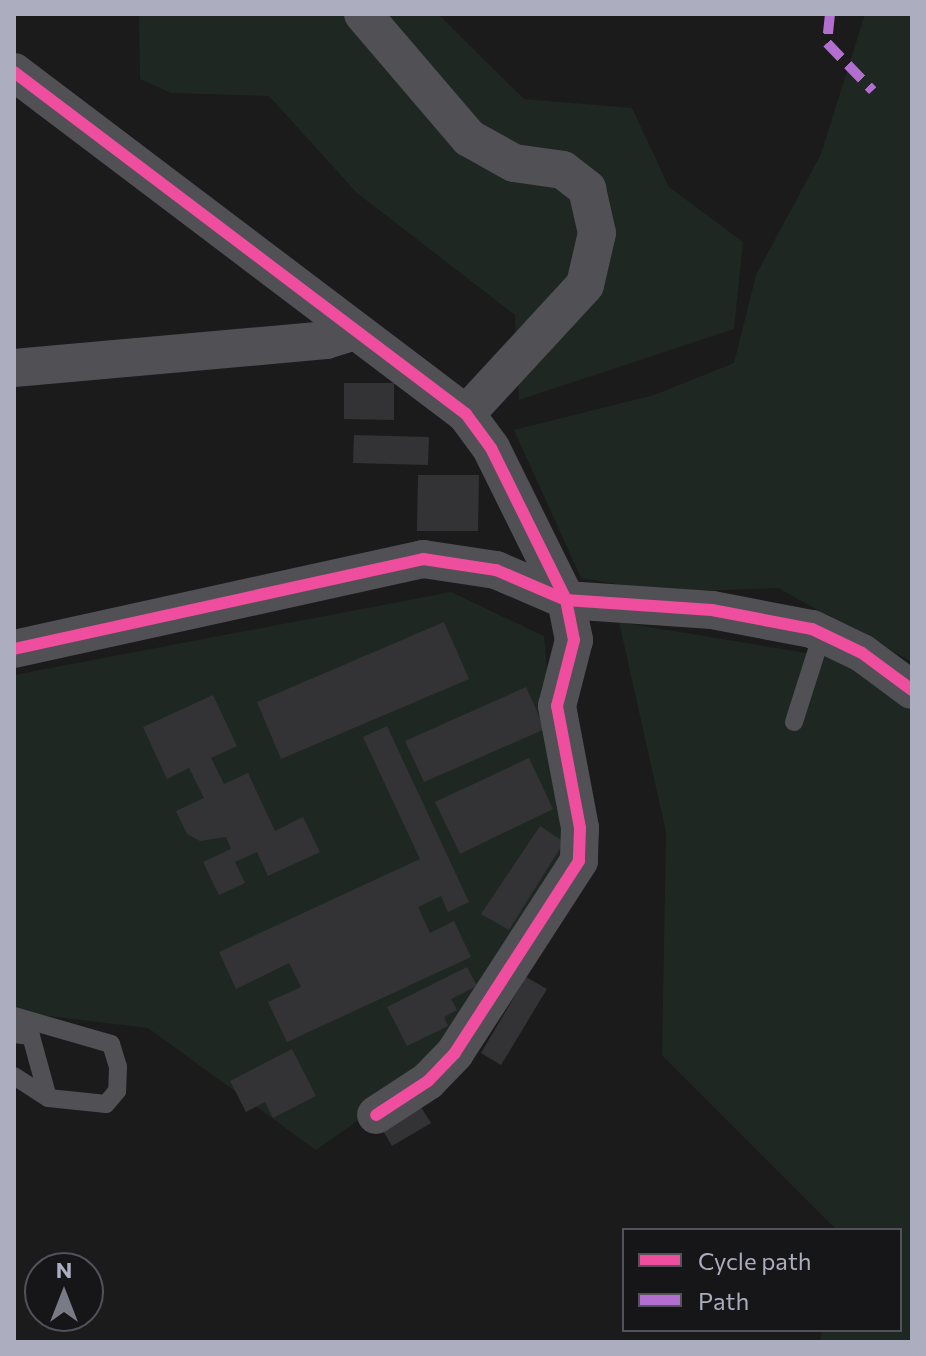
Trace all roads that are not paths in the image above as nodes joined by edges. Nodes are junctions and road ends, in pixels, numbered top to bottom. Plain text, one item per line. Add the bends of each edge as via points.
1 (363, 14) edge
2 (14, 72) edge
3 (356, 331) junction
4 (14, 368) edge
5 (466, 414) junction
6 (566, 600) junction
7 (822, 634) junction
8 (14, 649) edge
9 (912, 690) edge
10 (794, 722) dead end
11 (23, 1026) edge
12 (14, 1076) edge
13 (48, 1098) junction
14 (376, 1115) dead end

1 - 5 street via 469,138 514,163 563,170 587,189 597,233 585,285
2 - 3 street
3 - 4 street via 326,340
3 - 5 street
5 - 6 street via 491,448
6 - 7 street via 712,610
6 - 8 street via 496,570 423,559
6 - 14 street via 574,640 557,706 580,828 579,861 455,1053 428,1081
7 - 9 street via 862,653
7 - 10 lane
11 - 13 lane
11 - 13 lane via 111,1044 118,1067 117,1091 106,1104
12 - 13 lane

